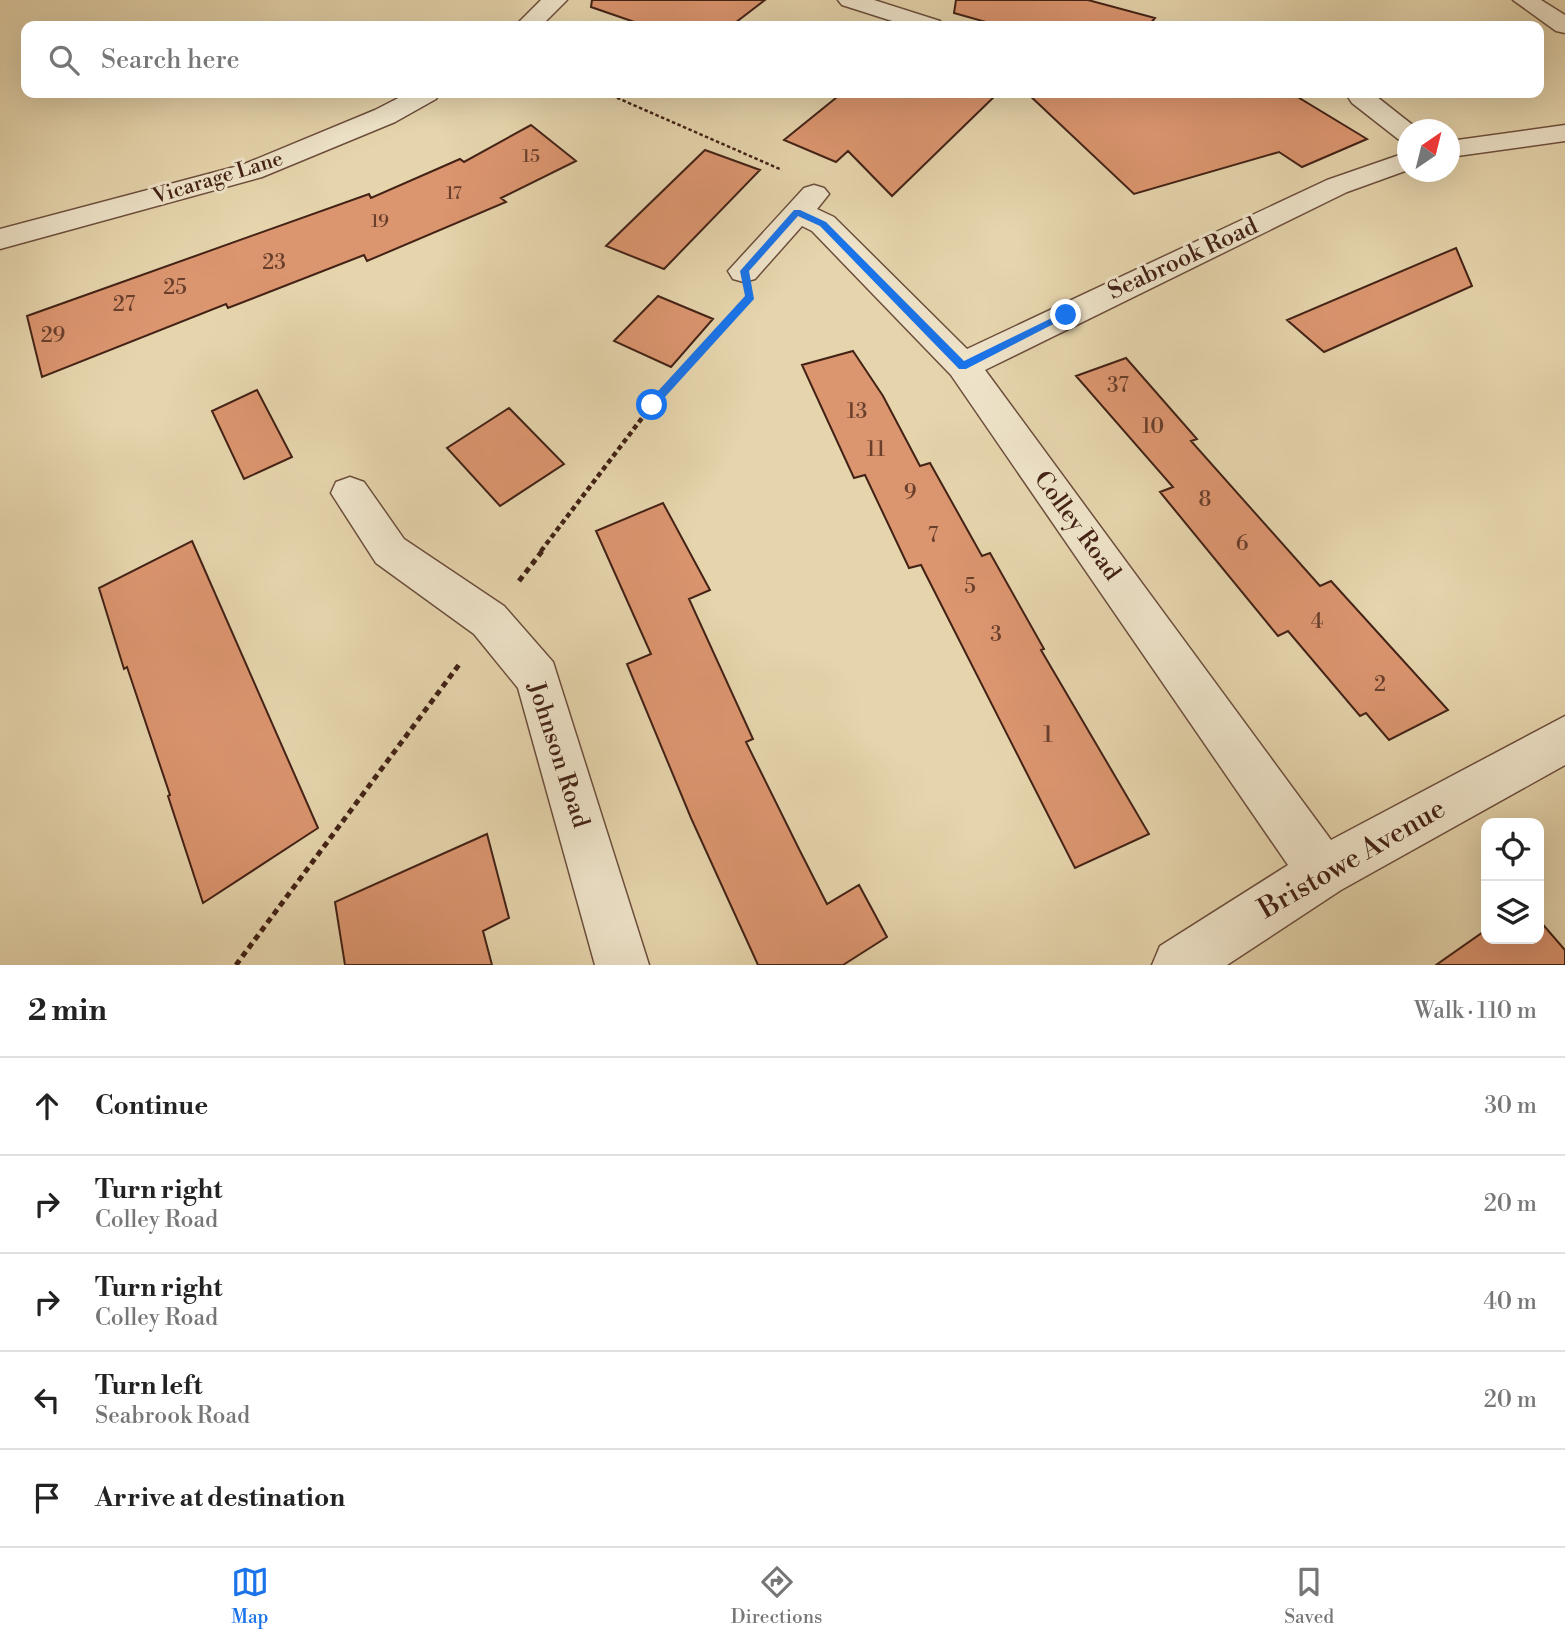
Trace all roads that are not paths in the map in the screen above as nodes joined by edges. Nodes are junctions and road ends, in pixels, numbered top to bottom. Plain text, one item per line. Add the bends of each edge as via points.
1 (555, 0) edge
2 (850, 0) edge
3 (1525, 0) edge
4 (532, 21) edge
5 (915, 21) edge
6 (1565, 26) edge
7 (419, 98) edge
8 (1362, 98) edge
9 (1397, 125) edge
10 (1565, 133) edge
11 (1460, 148) edge
12 (1397, 164) edge
13 (0, 239) edge
14 (744, 271) road end
15 (962, 366) junction
16 (349, 493) dead end
17 (1565, 740) edge
18 (1324, 872) junction
19 (622, 965) edge
20 (1179, 965) edge

1 - 4 street
2 - 5 street
3 - 6 street
7 - 13 street, Vicarage Lane via 252,171
8 - 9 street
10 - 11 street
12 - 15 street, Seabrook Road via 1337,186
14 - 15 street, Colley Road via 805,203
15 - 18 street, Colley Road
16 - 19 street, Johnson Road via 390,551 489,621 537,677
17 - 18 street, Bristowe Avenue
18 - 20 street, Bristowe Avenue

